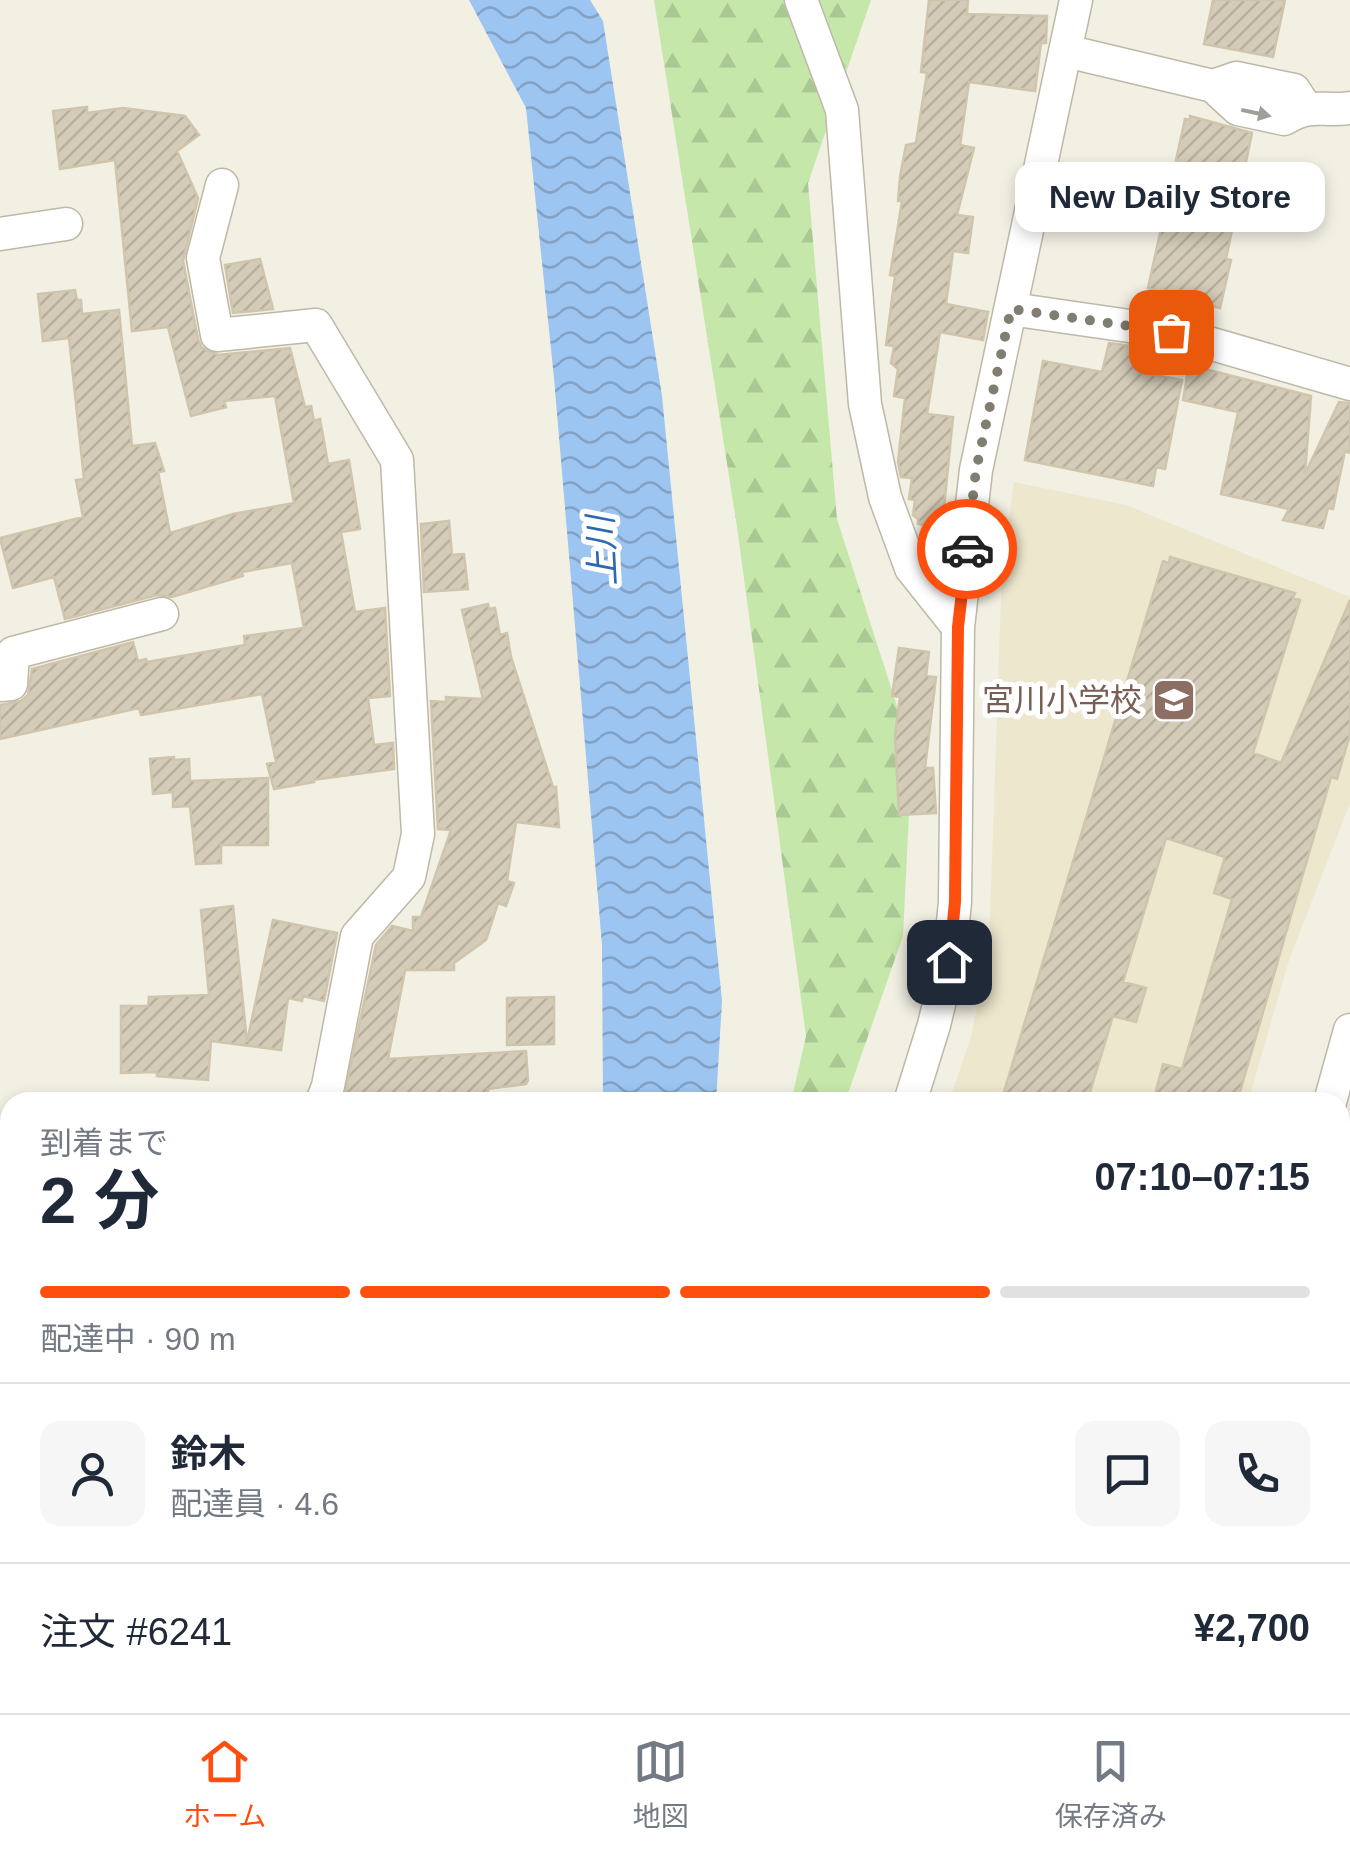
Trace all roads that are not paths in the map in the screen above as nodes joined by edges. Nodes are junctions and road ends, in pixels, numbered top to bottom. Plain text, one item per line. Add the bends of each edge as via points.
1 (801, 0) edge
2 (1076, 0) edge
3 (1066, 50) junction
4 (1350, 108) edge
5 (222, 186) dead end
6 (66, 224) dead end
7 (0, 234) edge
8 (1011, 309) junction
9 (1350, 384) edge
10 (162, 614) dead end
11 (958, 627) junction
12 (0, 685) edge
13 (1350, 1030) edge
14 (326, 1092) edge
15 (913, 1092) edge
16 (1333, 1092) edge

1 - 11 street via 842,110 865,404 885,496 911,568
2 - 3 street
3 -> 4 street via 1213,86 1238,109 1284,119 1304,107
3 - 8 street
5 - 14 street via 203,258 217,335 316,325 397,460 418,834 409,876 357,936
6 - 7 street
8 - 9 street via 1171,332
8 - 11 street via 976,470
10 - 12 street via 14,653 11,684
11 - 15 street via 955,902 949,962
13 - 16 street

